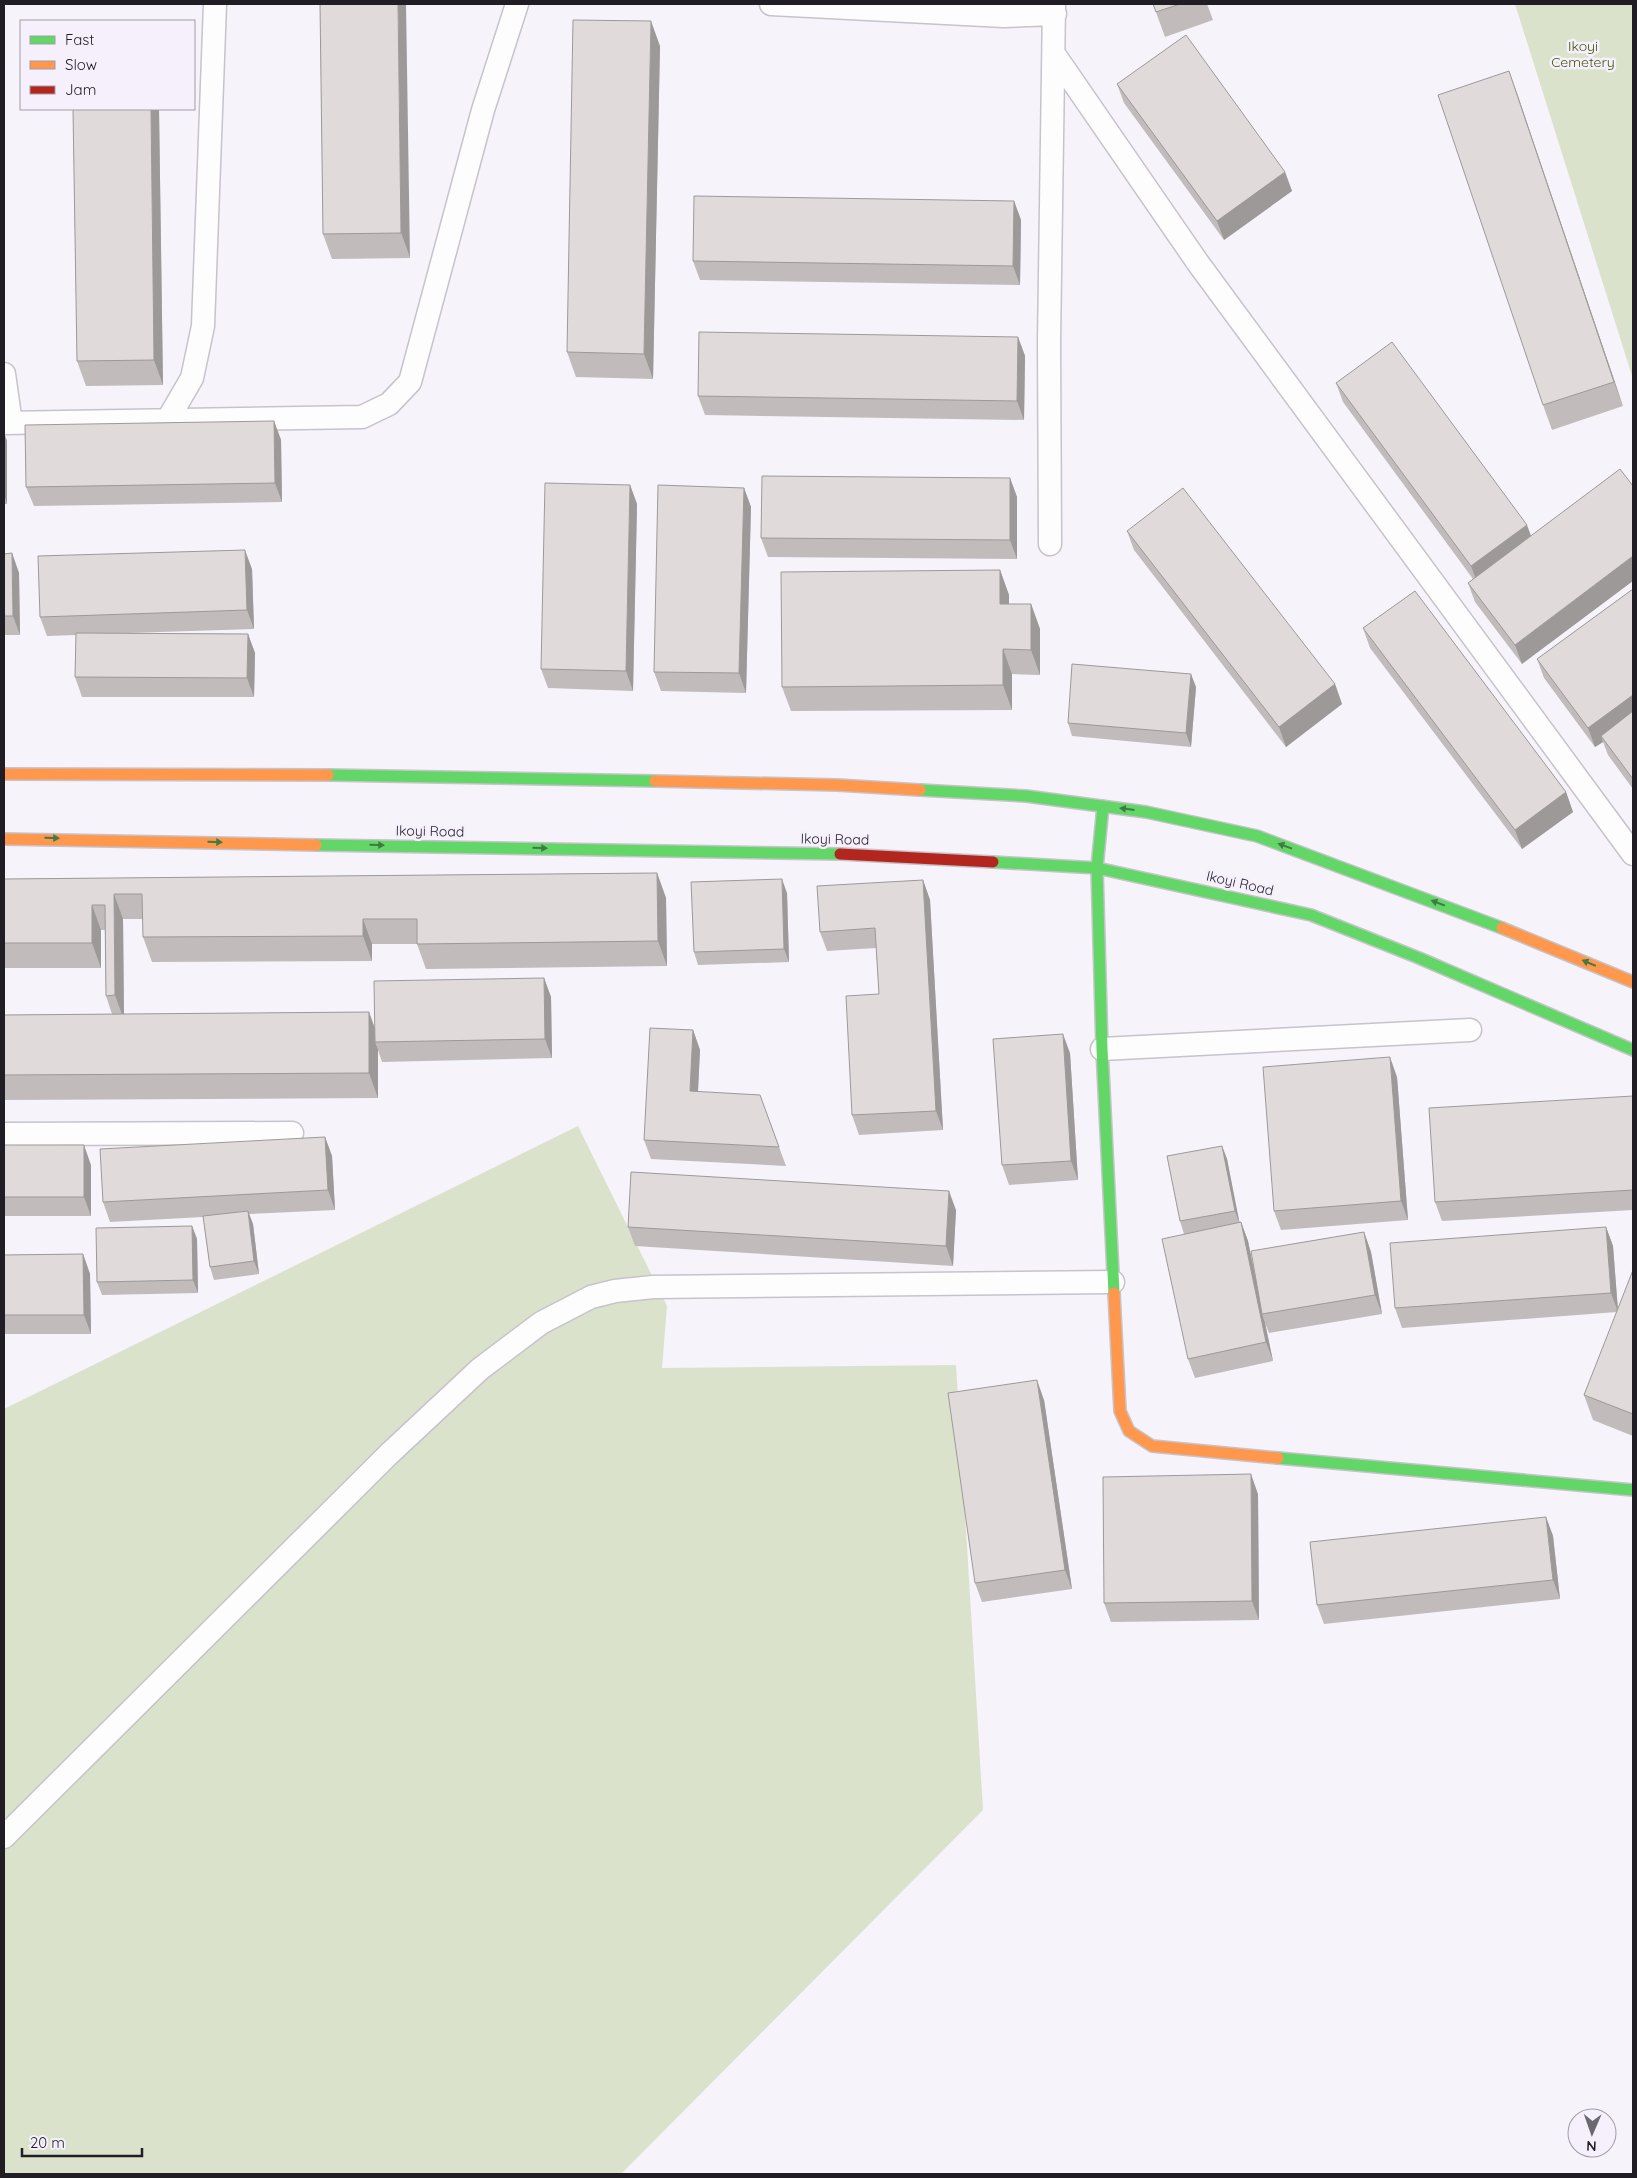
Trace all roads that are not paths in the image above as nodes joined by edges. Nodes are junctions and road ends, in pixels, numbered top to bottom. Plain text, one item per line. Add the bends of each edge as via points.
1 (215, 4) edge
2 (517, 4) edge
3 (771, 4) edge
4 (1054, 9) edge
5 (1054, 54) junction
6 (4, 374) edge
7 (167, 421) junction
8 (8, 423) edge
9 (1050, 544) dead end
10 (4, 774) edge
11 (1103, 806) junction
12 (4, 839) edge
13 (1633, 854) edge
14 (1098, 868) junction
15 (1633, 982) edge
16 (1470, 1030) dead end
17 (1102, 1049) junction
18 (1633, 1050) edge
19 (292, 1133) dead end
20 (4, 1134) edge
21 (1114, 1282) junction
22 (1633, 1490) edge
23 (4, 1837) edge

1 - 7 lane via 203,326 192,378
2 - 7 lane via 483,110 410,382 389,404 362,417
3 - 4 lane via 1004,16
4 - 5 lane
5 - 9 lane via 1049,342
5 - 13 lane via 1198,263
6 - 8 lane
7 - 8 lane
10 - 11 main road via 292,774 837,784 1026,796
11 - 14 main road
15 -> 11 main road via 1472,916 1257,836
12 -> 14 main road, Ikoyi Road via 870,855
14 - 17 main road
14 - 18 main road, Ikoyi Road via 1311,916
16 - 17 lane
17 - 21 main road
19 - 20 lane
21 - 22 main road via 1120,1411 1129,1431 1152,1446
21 - 23 lane via 653,1287 591,1297 541,1322 480,1369 390,1454

